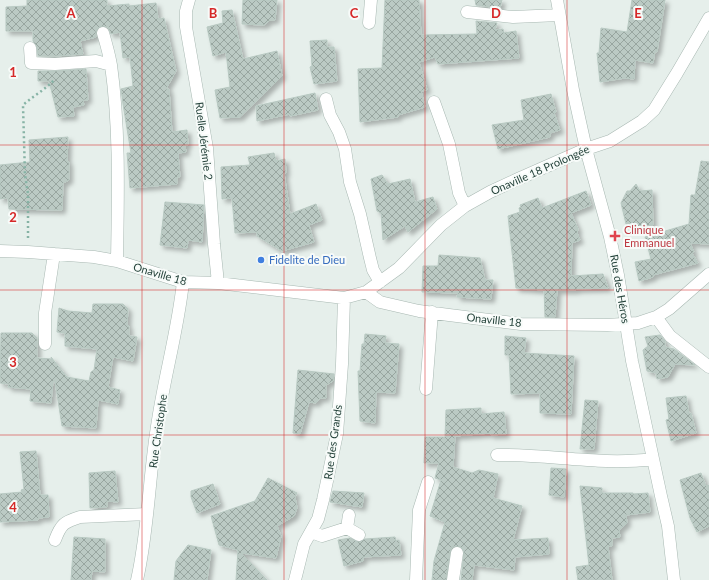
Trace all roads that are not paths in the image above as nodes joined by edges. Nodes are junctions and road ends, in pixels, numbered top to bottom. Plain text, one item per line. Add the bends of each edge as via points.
1 (189, 0) edge
2 (371, 0) edge
3 (557, 0) edge
4 (468, 12) dead end
5 (559, 15) junction
6 (709, 18) edge
7 (369, 23) dead end
8 (103, 33) dead end
9 (30, 48) dead end
10 (111, 65) junction
11 (326, 99) dead end
12 (434, 102) dead end
13 (586, 149) junction
14 (465, 206) junction
15 (0, 251) edge
16 (54, 254) junction
17 (117, 261) junction
18 (709, 274) edge
19 (183, 282) junction
20 (380, 282) junction
21 (218, 283) junction
22 (366, 292) junction
23 (344, 298) junction
24 (432, 312) junction
25 (656, 317) junction
26 (626, 324) junction
27 (45, 344) dead end
28 (709, 367) edge
29 (426, 389) dead end
30 (497, 455) dead end
31 (653, 459) junction
32 (428, 482) dead end
33 (147, 514) junction
34 (349, 515) dead end
35 (347, 528) junction
36 (311, 532) junction
37 (359, 535) dead end
38 (55, 540) dead end
39 (457, 554) dead end
40 (137, 580) edge
41 (295, 580) edge
42 (416, 580) edge
43 (453, 580) edge
44 (674, 580) edge

1 - 21 street, Ruelle Jérémie 2 via 186,28 207,148
2 - 7 street
3 - 5 street, Rue des Héros
4 - 5 street via 513,17
5 - 13 street, Rue des Héros via 572,90
6 - 13 street, Onaville 18 Prolongée via 654,110 628,131 610,141
8 - 10 street
9 - 10 street via 31,63 96,61
10 - 17 street via 119,175
11 - 20 street via 345,149 350,182 373,270
12 - 14 street via 449,144 459,192
13 - 14 street, Onaville 18 Prolongée via 490,192
13 - 26 street, Rue des Héros via 610,237
14 - 20 street, Onaville 18 Prolongée via 441,225 399,268
15 - 16 street, Onaville 18
16 - 17 street, Onaville 18 via 94,256
16 - 27 street via 45,313
17 - 19 street, Onaville 18
18 - 25 street, Onaville 18 via 670,309
19 - 21 street, Onaville 18
19 - 33 street, Rue Christophe via 180,312 158,421
20 - 22 street, Onaville 18 Prolongée
21 - 23 street, Onaville 18
22 - 23 street, Onaville 18 Prolongée
22 - 24 street, Onaville 18 via 380,302
23 - 36 street, Rue des Grands via 337,434 318,519
24 - 26 street, Onaville 18 via 521,324
24 - 29 street
25 - 26 street, Onaville 18
25 - 28 street via 670,336
26 - 31 street, Rue des Héros
30 - 31 street via 617,461
31 - 44 street, Rue des Héros via 668,526
32 - 42 street via 419,510
33 - 38 street via 80,517 69,520 60,527
33 - 40 street, Rue Christophe
34 - 35 street
35 - 36 street via 322,536
35 - 37 street
36 - 41 street, Rue des Grands via 304,544
39 - 43 street

